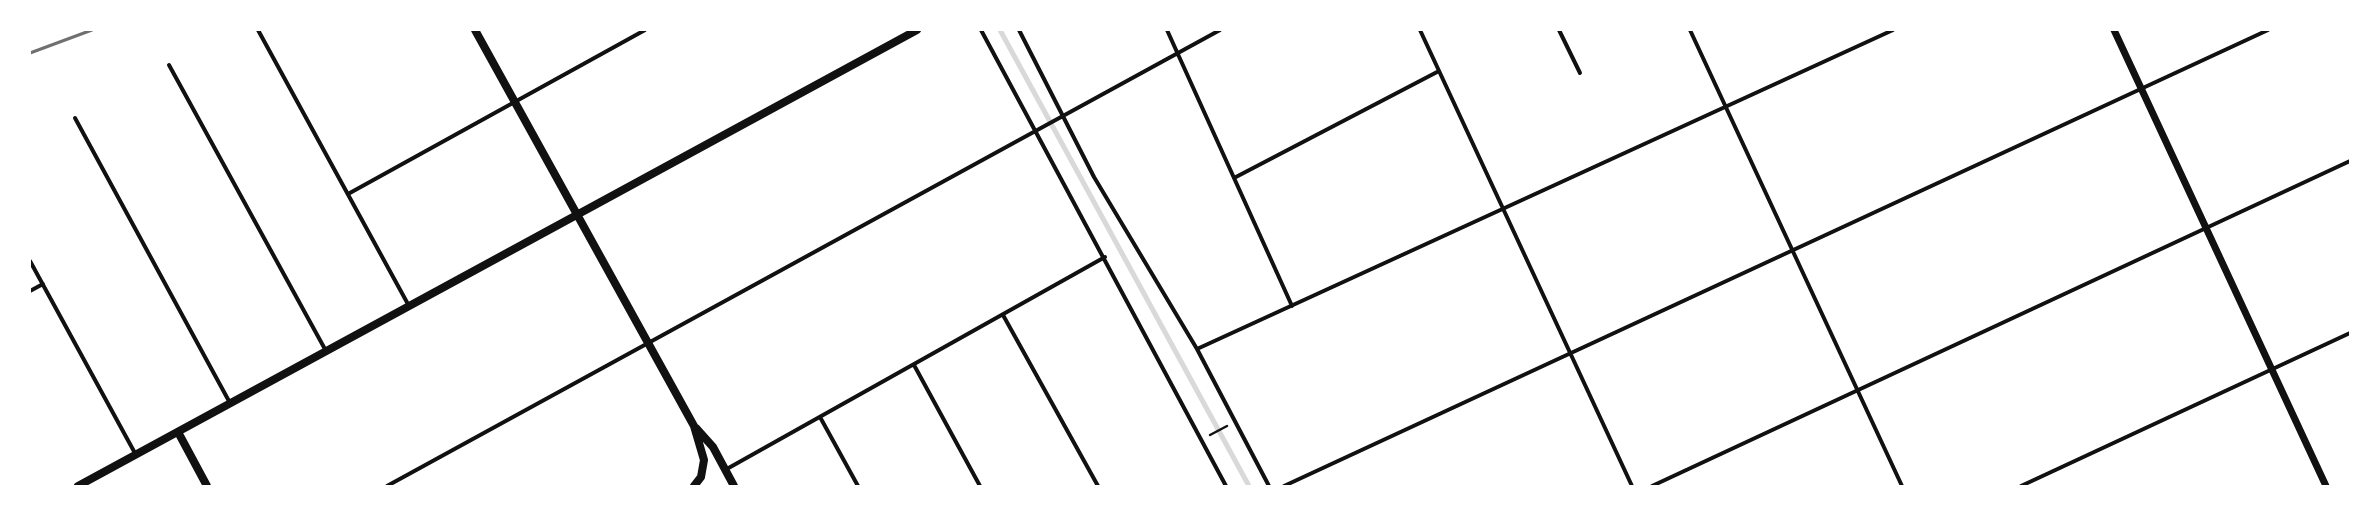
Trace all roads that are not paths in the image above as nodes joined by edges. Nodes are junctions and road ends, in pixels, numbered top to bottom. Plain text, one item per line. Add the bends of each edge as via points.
1 (258, 30) edge
2 (474, 30) edge
3 (645, 30) edge
4 (917, 30) edge
5 (981, 30) edge
6 (1019, 30) edge
7 (1167, 30) edge
8 (1220, 30) edge
9 (1420, 30) edge
10 (1559, 30) edge
11 (1690, 30) edge
12 (1893, 30) edge
13 (2114, 30) edge
14 (2268, 30) edge
15 (1177, 53) junction
16 (169, 65) dead end
17 (1439, 71) junction
18 (1580, 73) dead end
19 (2141, 89) junction
20 (514, 102) junction
21 (1725, 107) junction
22 (1063, 114) junction
23 (75, 118) dead end
24 (1035, 130) junction
25 (2350, 160) edge
26 (1234, 178) junction
27 (348, 194) junction
28 (1503, 209) junction
29 (577, 215) junction
30 (2206, 228) junction
31 (1792, 250) junction
32 (1105, 257) junction
33 (30, 261) edge
34 (43, 284) junction
35 (30, 291) edge
36 (409, 306) junction
37 (1292, 306) junction
38 (1003, 315) junction
39 (2350, 333) edge
40 (647, 343) junction
41 (1197, 349) junction
42 (326, 351) junction
43 (1570, 353) junction
44 (914, 364) junction
45 (2272, 370) junction
46 (1857, 390) junction
47 (230, 403) junction
48 (820, 417) junction
49 (694, 426) junction
50 (178, 432) junction
51 (136, 455) junction
52 (725, 470) junction
53 (78, 486) edge
54 (207, 486) edge
55 (387, 486) edge
56 (696, 486) edge
57 (734, 486) edge
58 (858, 486) edge
59 (980, 486) edge
60 (1098, 486) edge
61 (1226, 486) edge
62 (1269, 486) edge
63 (1284, 486) edge
64 (1632, 486) edge
65 (1652, 486) edge
66 (1902, 486) edge
67 (2021, 486) edge
68 (2326, 486) edge

1 - 27 street
2 - 20 main road
3 - 20 street
4 - 29 main road
5 - 24 street
6 - 22 street via 1034,64
7 - 15 street
8 - 15 street
9 - 17 street
10 - 18 street
11 - 21 street
12 - 21 street
13 - 19 street
14 - 19 street
15 - 22 street
15 - 26 street
16 - 42 street
17 - 26 street
17 - 28 street
19 - 30 street
19 - 31 street
20 - 27 street
20 - 29 main road
21 - 28 street
21 - 31 street
22 - 24 street
22 - 41 street via 1101,189
23 - 47 street
24 - 32 street
24 - 40 street
25 - 30 street
26 - 37 street
27 - 36 street
28 - 37 street
28 - 43 street
29 - 36 main road
29 - 40 main road
30 - 45 street
30 - 46 street
31 - 43 street
31 - 46 street
32 - 38 street
32 - 61 street
33 - 34 street
34 - 35 street
34 - 51 street
36 - 42 main road
37 - 41 street
38 - 44 street
38 - 60 street
39 - 45 street
40 - 49 main road
40 - 55 street
41 - 62 street
42 - 47 main road
43 - 63 street
43 - 64 street
44 - 48 street
44 - 59 street
45 - 67 street
45 - 68 street
46 - 65 street
46 - 66 street
47 - 50 main road
48 - 52 street
48 - 58 street
49 - 52 main road via 713,447
49 - 56 main road via 704,460 701,477
50 - 51 main road
50 - 54 main road
51 - 53 main road
52 - 57 main road

